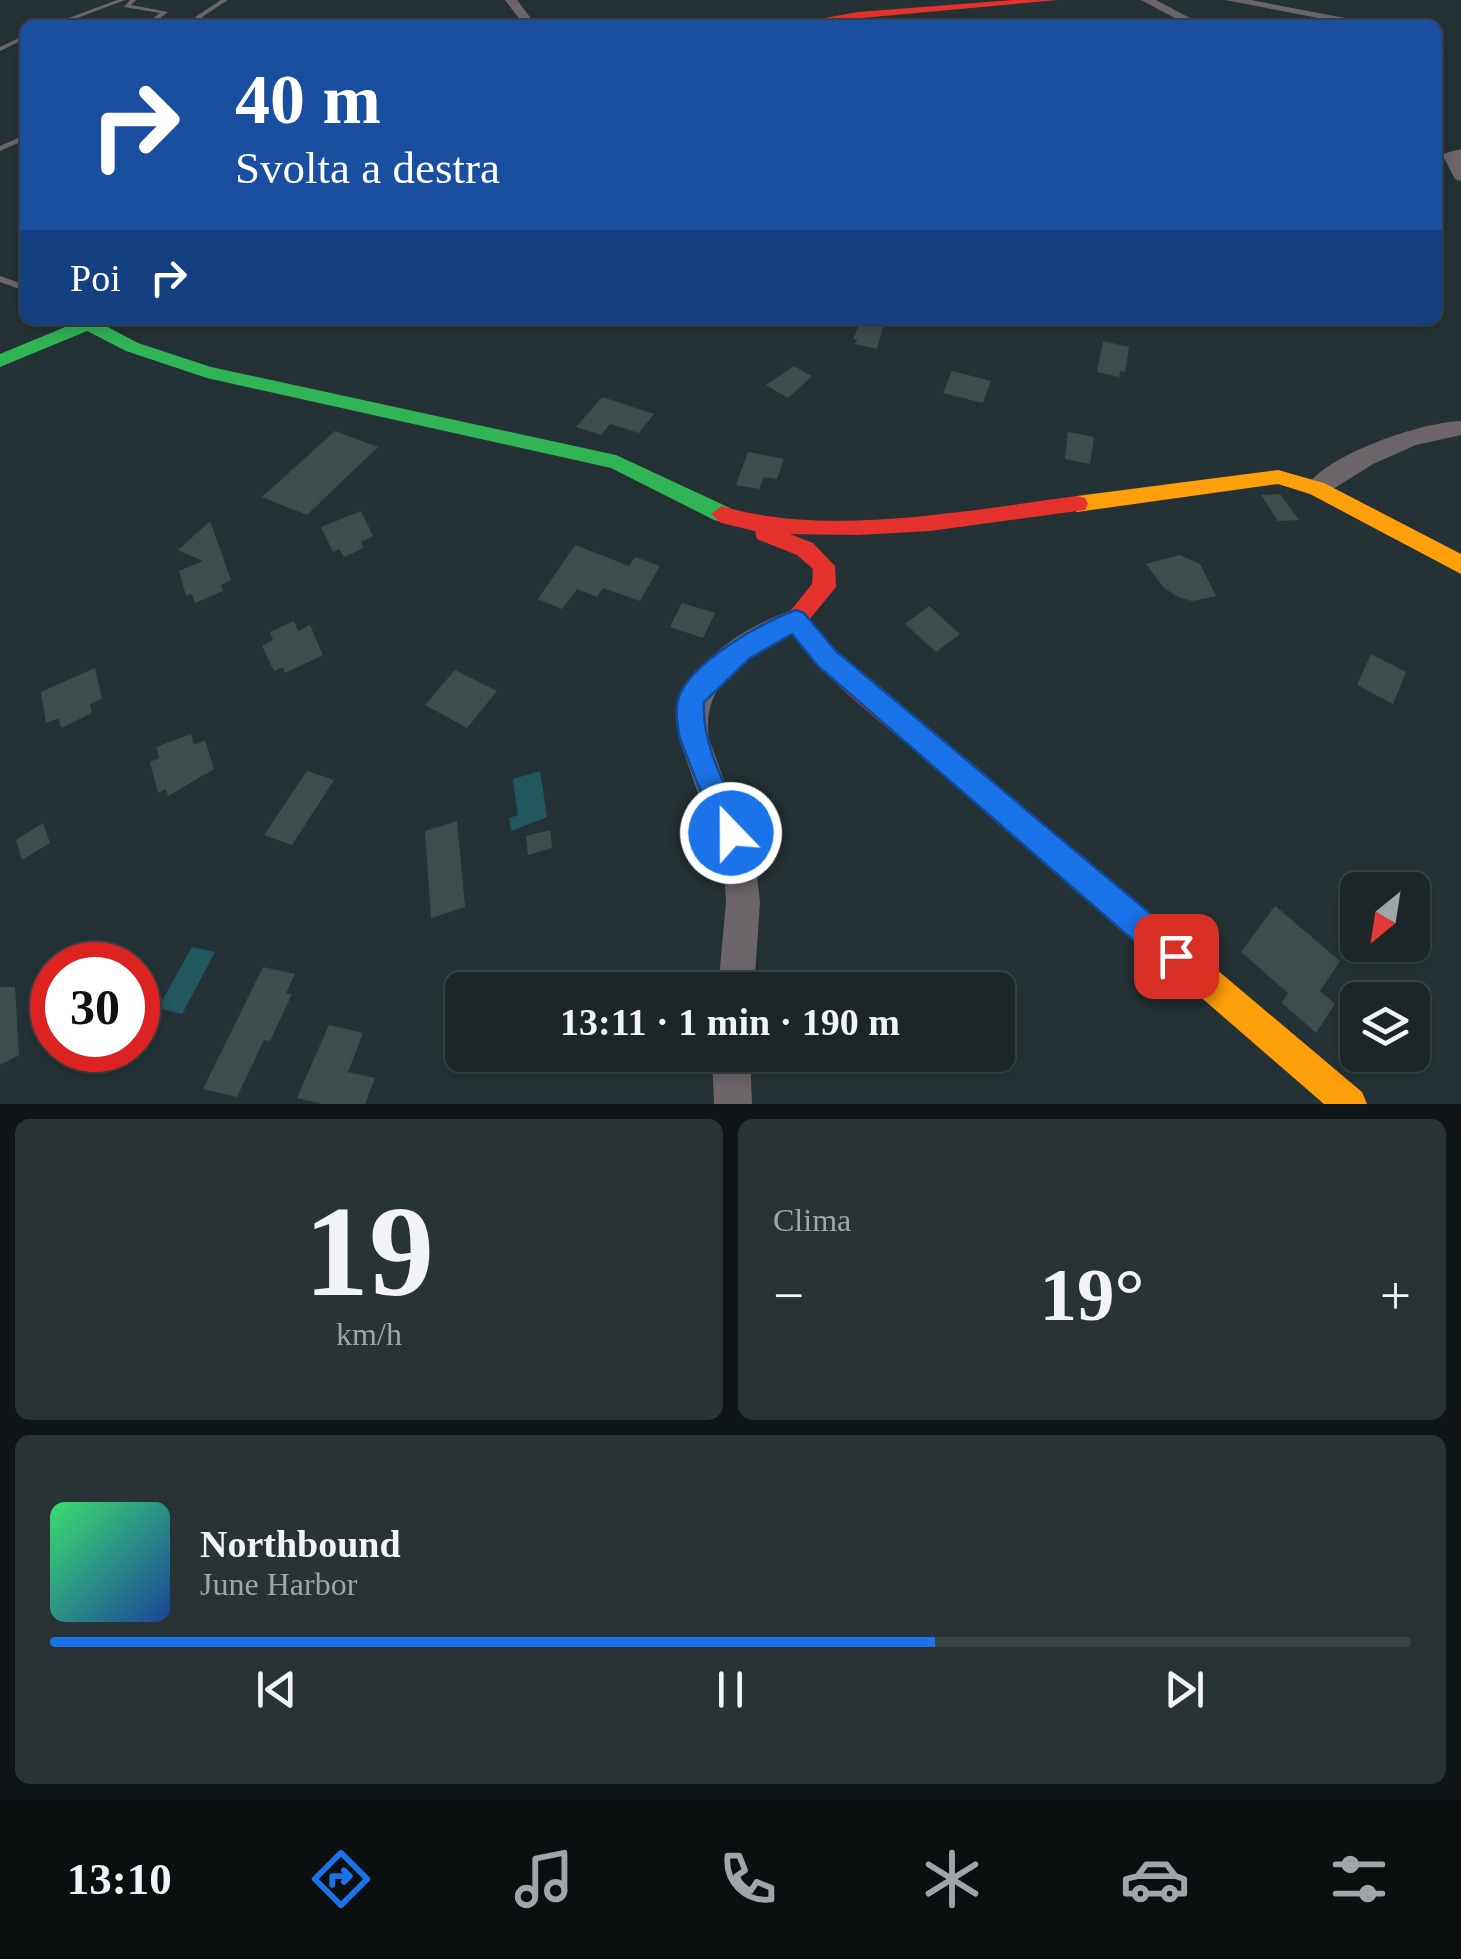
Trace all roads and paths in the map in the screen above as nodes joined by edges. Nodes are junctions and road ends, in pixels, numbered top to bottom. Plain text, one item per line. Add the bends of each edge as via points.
1 (100, 0) edge
2 (122, 0) edge
3 (133, 0) edge
4 (224, 0) edge
5 (510, 0) edge
6 (1054, 0) edge
7 (1148, 0) edge
8 (1231, 0) edge
9 (1344, 19) dead end
10 (63, 20) edge
11 (68, 20) edge
12 (154, 20) edge
13 (203, 20) edge
14 (526, 20) edge
15 (824, 20) edge
16 (1187, 20) edge
17 (1450, 152) edge
18 (1461, 176) edge
19 (81, 325) edge
20 (96, 325) edge
21 (0, 360) edge
22 (1461, 428) edge
23 (1317, 488) junction
24 (736, 521) junction
25 (1461, 565) edge
26 (796, 620) junction
27 (737, 972) edge
28 (731, 1072) edge
29 (733, 1104) edge
30 (1350, 1104) edge

1 - 10 lane
2 - 11 lane
3 - 12 lane via 126,6 164,12
4 - 13 lane via 198,17
5 - 14 street
6 - 15 street
7 - 16 street
8 - 9 street
17 - 18 street
19 - 21 street
20 - 24 street via 132,347 207,372 616,462
22 - 23 street via 1433,430
23 - 24 street via 1271,477 892,528
23 - 25 street
24 - 26 street via 805,550 824,566 824,586
26 - 27 street via 742,650 692,699 694,739 740,867
26 - 30 street via 827,658
28 - 29 street

